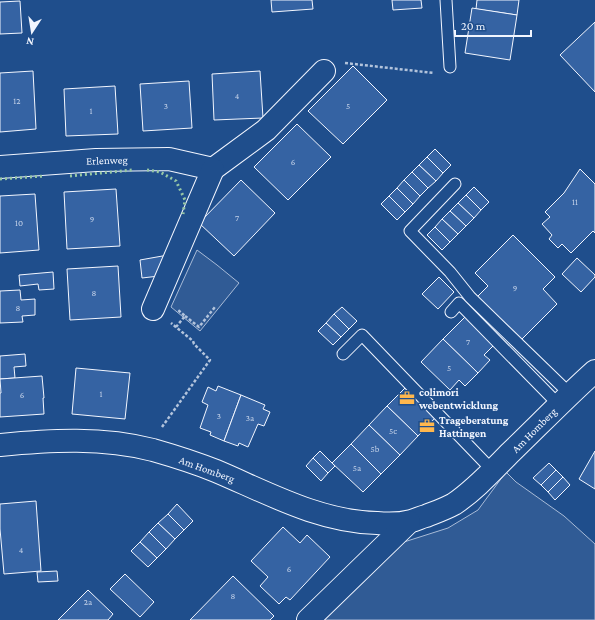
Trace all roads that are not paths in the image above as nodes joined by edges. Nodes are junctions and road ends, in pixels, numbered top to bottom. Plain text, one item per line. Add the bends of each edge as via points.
1 (446, 0) edge
2 (450, 67) dead end
3 (324, 71) road end
4 (0, 167) edge
5 (213, 169) junction
6 (455, 184) dead end
7 (153, 309) road end
8 (451, 312) dead end
9 (343, 354) dead end
10 (595, 371) edge
11 (564, 399) junction
12 (0, 445) edge
13 (493, 471) junction
14 (410, 522) junction
15 (308, 620) edge

1 - 2 lane
3 - 5 street via 266,130
4 - 5 street, Erlenweg via 96,160 169,159
5 - 7 street
6 - 11 lane via 410,231
8 - 11 lane via 459,303
9 - 13 lane via 362,335
10 - 11 street, Am Homberg
11 - 13 street, Am Homberg
12 - 14 street, Am Homberg via 42,441 117,443 153,450 214,470 295,505 328,516 356,522
13 - 14 street, Am Homberg via 453,504
14 - 15 street, Am Homberg

